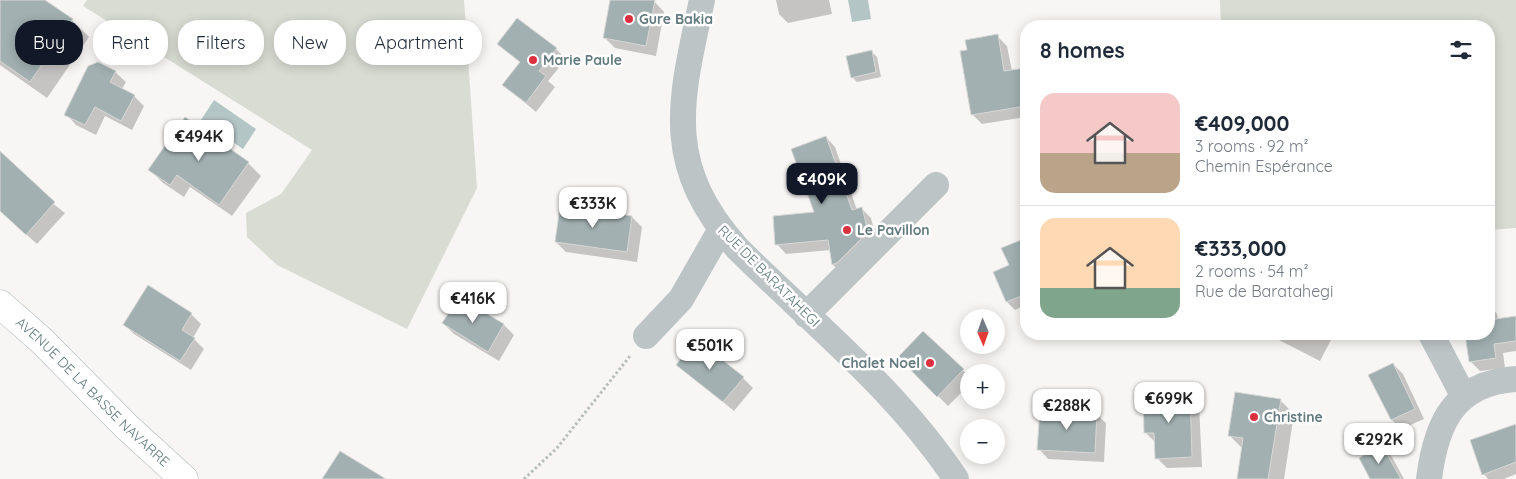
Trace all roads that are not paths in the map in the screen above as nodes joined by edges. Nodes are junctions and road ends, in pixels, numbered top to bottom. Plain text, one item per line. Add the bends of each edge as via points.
1 (702, 0) edge
2 (936, 185) dead end
3 (721, 229) junction
4 (0, 304) edge
5 (806, 315) junction
6 (646, 336) road end
7 (1434, 340) edge
8 (1516, 379) edge
9 (1464, 397) junction
10 (184, 479) edge
11 (956, 479) edge
12 (1429, 479) edge

1 - 3 street, RUE DE BARATAHEGI via 686,78 683,135 694,186
2 - 5 street
3 - 5 street, RUE DE BARATAHEGI
3 - 6 street via 681,299
4 - 10 street, AVENUE DE LA BASSE NAVARRE
5 - 11 street, RUE DE BARATAHEGI via 885,388 922,431
7 - 9 street
8 - 9 street via 1494,380 1474,388
9 - 12 street via 1450,412 1439,433

